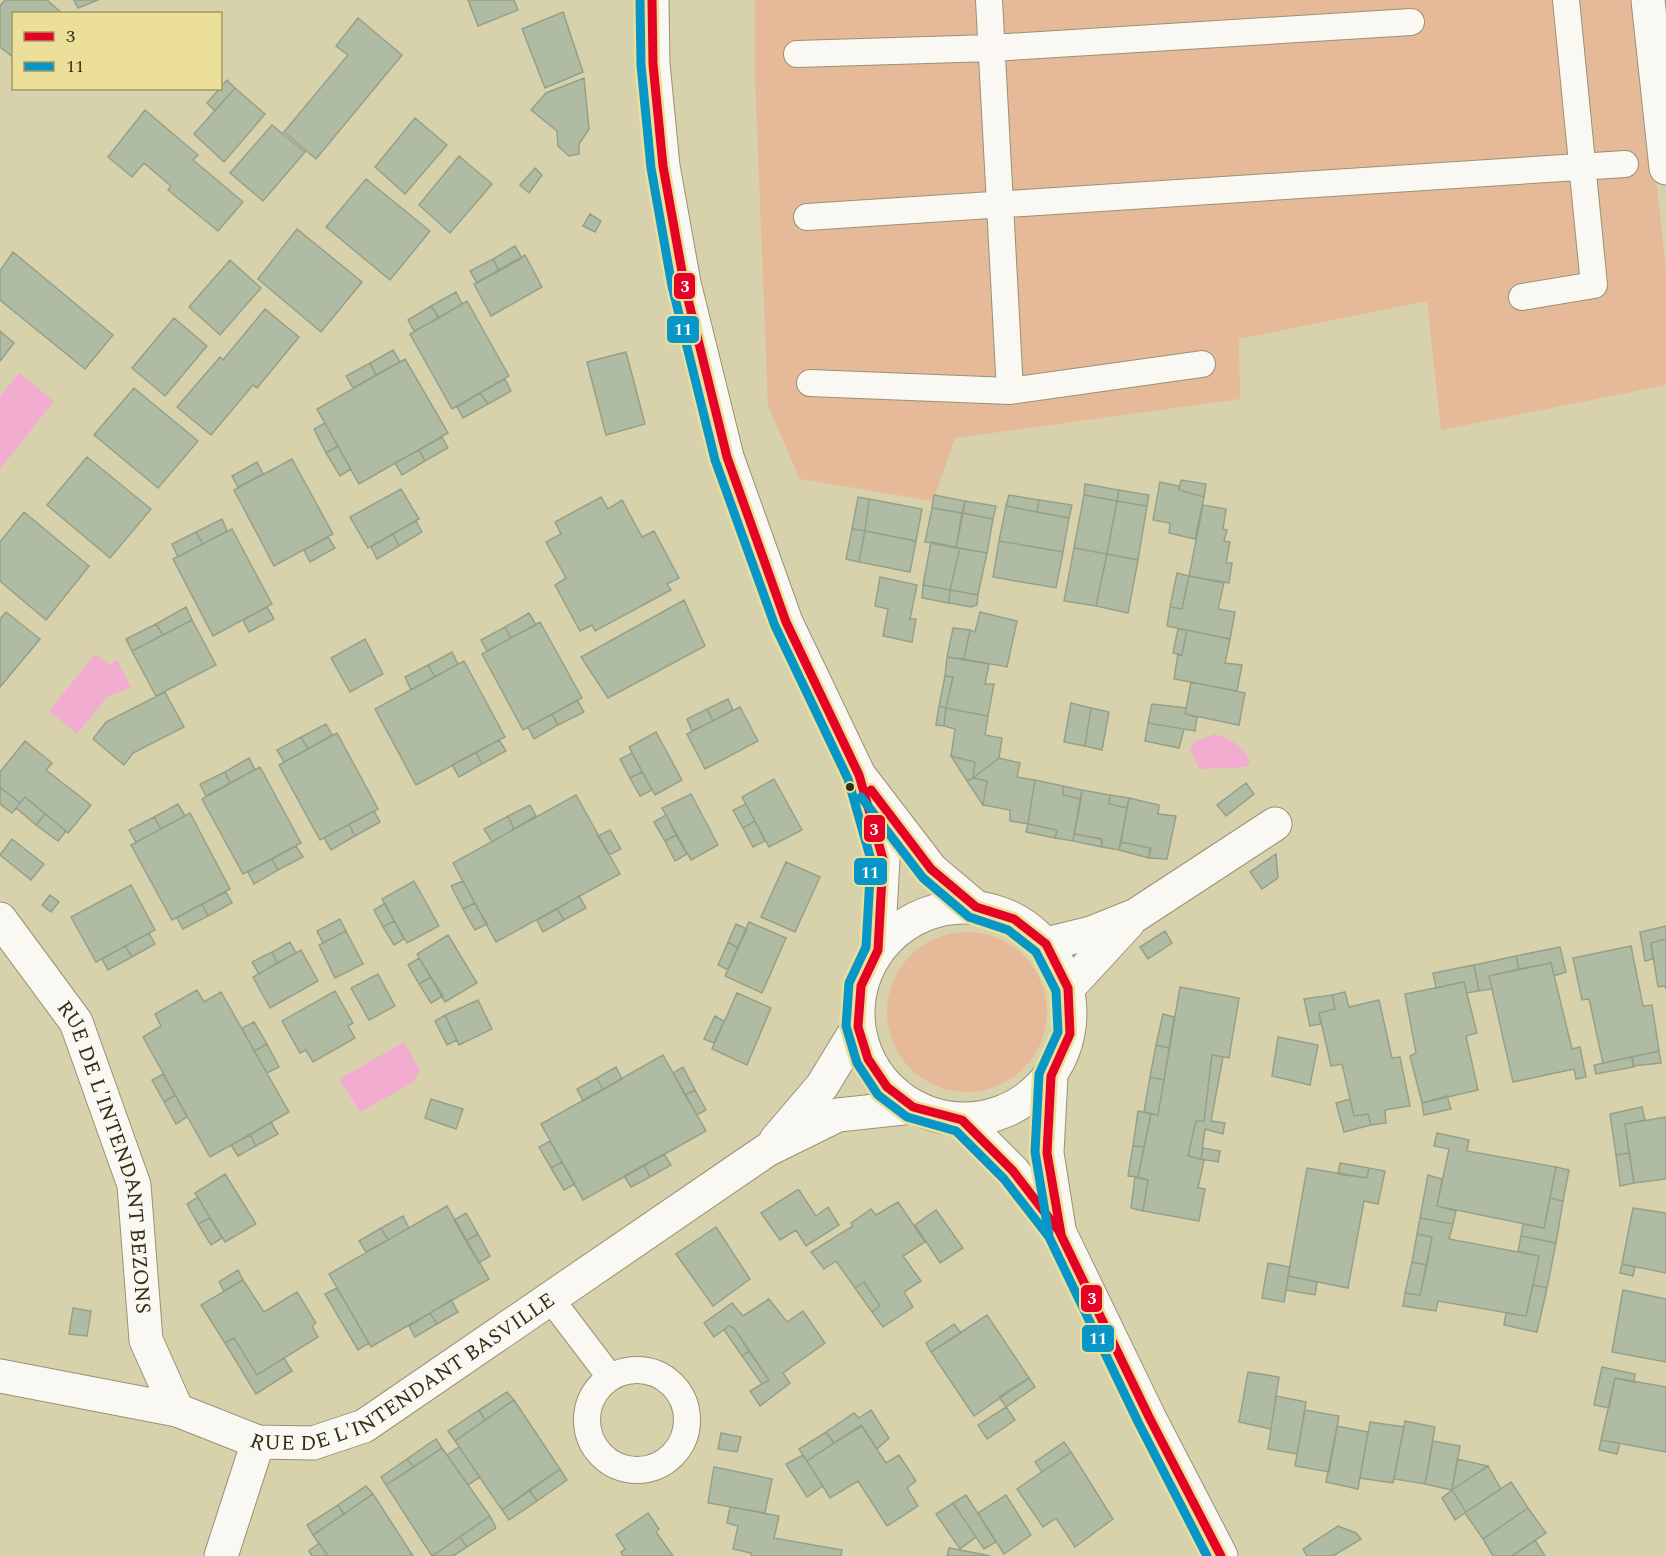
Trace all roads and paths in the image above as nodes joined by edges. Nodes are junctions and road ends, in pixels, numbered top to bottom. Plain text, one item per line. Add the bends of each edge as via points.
1 (652, 0) edge
2 (989, 0) edge
3 (1566, 0) edge
4 (1648, 0) edge
5 (1411, 22) dead end
6 (992, 48) junction
7 (797, 54) dead end
8 (1625, 164) dead end
9 (1581, 167) junction
10 (1666, 168) edge
11 (1000, 206) junction
12 (807, 217) dead end
13 (1522, 297) dead end
14 (1202, 364) dead end
15 (810, 382) dead end
16 (1010, 391) junction
17 (859, 775) junction
18 (1275, 824) dead end
19 (976, 907) junction
20 (1136, 915) junction
21 (0, 919) edge
22 (1046, 944) junction
23 (878, 950) junction
24 (1068, 988) junction
25 (858, 1027) junction
26 (1051, 1076) junction
27 (913, 1107) junction
28 (962, 1120) junction
29 (767, 1150) junction
30 (1059, 1231) junction
31 (550, 1298) junction
32 (0, 1376) edge
33 (610, 1377) dead end
34 (177, 1410) junction
35 (258, 1442) junction
36 (221, 1556) edge
37 (1221, 1556) edge

1 - 17 street via 653,64 663,166 684,283 727,457 786,622
2 - 6 lane
3 - 9 lane
4 - 10 street
5 - 6 lane
6 - 7 lane
6 - 11 lane
8 - 9 lane
9 - 11 lane
9 - 13 lane via 1594,285
11 - 12 lane
11 - 16 lane
14 - 16 lane
15 - 16 lane
17 - 19 street via 931,869
17 - 23 street via 883,859
18 - 20 street
19 - 22 street via 1014,919
19 - 23 street via 939,909 904,924
20 - 22 street via 1091,933
20 - 24 street
21 - 34 street, RUE DE L'INTENDANT BEZONS via 76,1022 134,1185 146,1340
22 - 24 street
23 - 25 street via 861,986
24 - 26 street via 1070,1034
25 - 27 street via 868,1059 887,1087
25 - 29 street, RUE DE L'INTENDANT BASVILLE via 822,1086
26 - 28 street via 1012,1109
26 - 30 street via 1047,1153
27 - 28 street
27 - 29 street, RUE DE L'INTENDANT BASVILLE via 838,1115
28 - 30 street via 1013,1171
29 - 31 street, RUE DE L'INTENDANT BASVILLE
30 - 37 street
31 - 33 lane
31 - 35 street, RUE DE L'INTENDANT BASVILLE via 364,1426 313,1443
32 - 34 street, RUE DE L'INTENDANT BASVILLE
34 - 35 street, RUE DE L'INTENDANT BASVILLE
35 - 36 street

